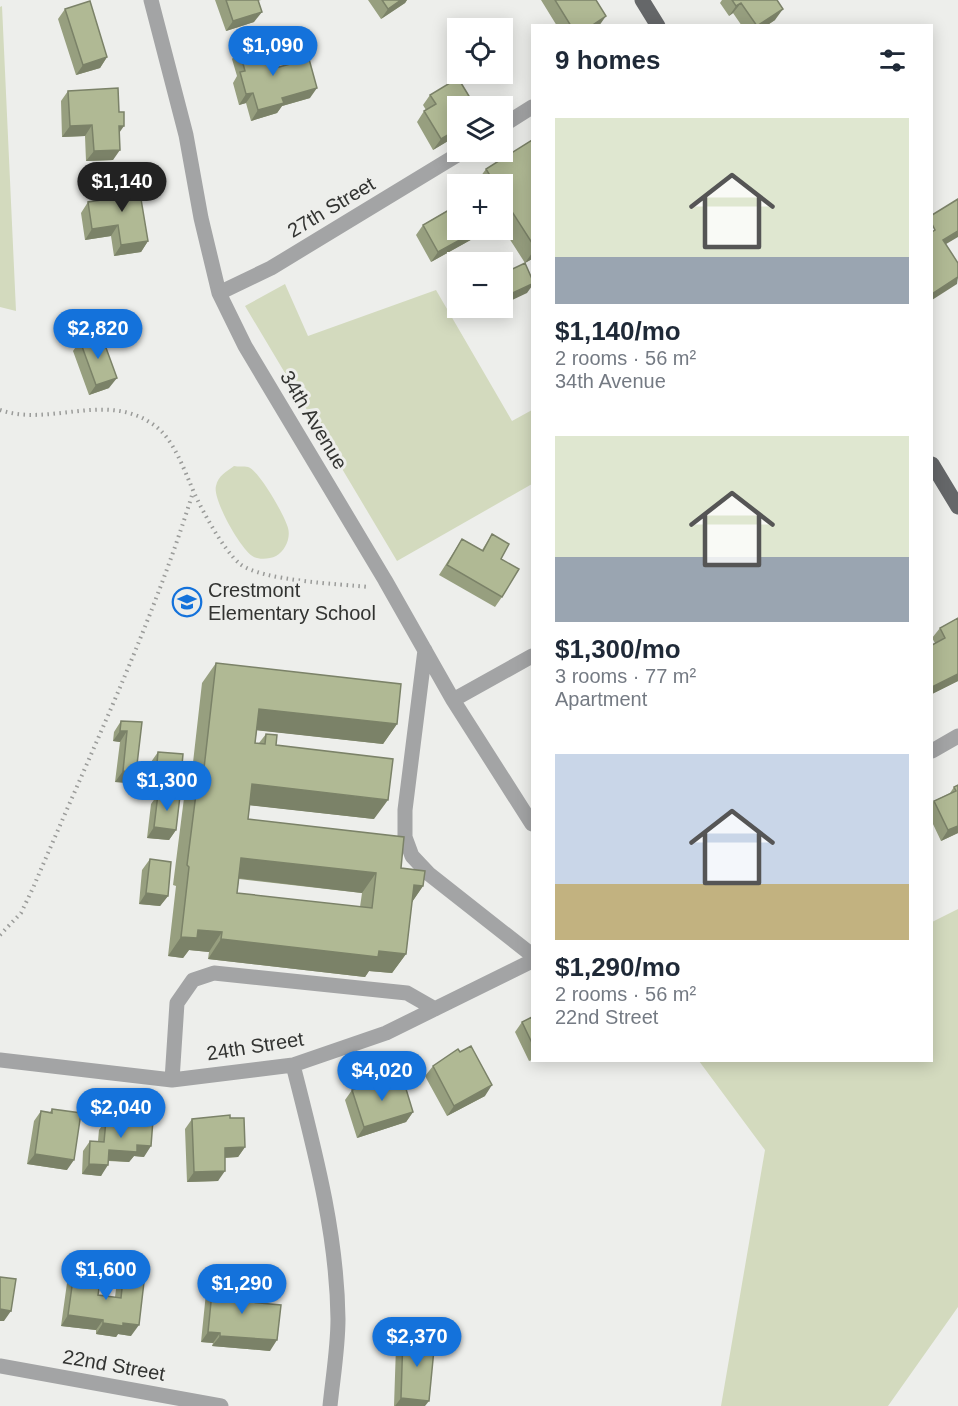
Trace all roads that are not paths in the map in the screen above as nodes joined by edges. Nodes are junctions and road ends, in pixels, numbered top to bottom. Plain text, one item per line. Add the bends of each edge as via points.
1 (151, 0) edge
2 (642, 0) edge
3 (657, 24) edge
4 (531, 108) edge
5 (513, 119) edge
6 (447, 161) edge
7 (219, 293) junction
8 (933, 466) edge
9 (958, 507) edge
10 (425, 650) junction
11 (531, 657) edge
12 (453, 700) junction
13 (958, 736) edge
14 (933, 750) edge
15 (531, 822) edge
16 (531, 954) edge
17 (531, 961) edge
18 (435, 1009) junction
19 (0, 1060) edge
20 (293, 1065) junction
21 (172, 1080) junction
22 (0, 1365) edge
23 (221, 1406) edge
24 (330, 1406) edge

1 - 7 street, 34th Avenue via 186,135
2 - 3 main road
4 - 5 street
6 - 7 street, 27th Street via 271,268
7 - 10 street, 34th Avenue via 244,346
8 - 9 main road
10 - 12 street, 34th Avenue
10 - 16 street via 405,837 412,856 429,874
11 - 12 street
12 - 15 street, 34th Avenue
13 - 14 street
17 - 18 street, 24th Street
18 - 20 street, 24th Street via 386,1033
18 - 21 street via 407,993 214,973 193,980 177,1003
19 - 21 street, 24th Street
20 - 21 street, 24th Street
20 - 24 street via 323,1186 332,1241 338,1320
22 - 23 street, 22nd Street

